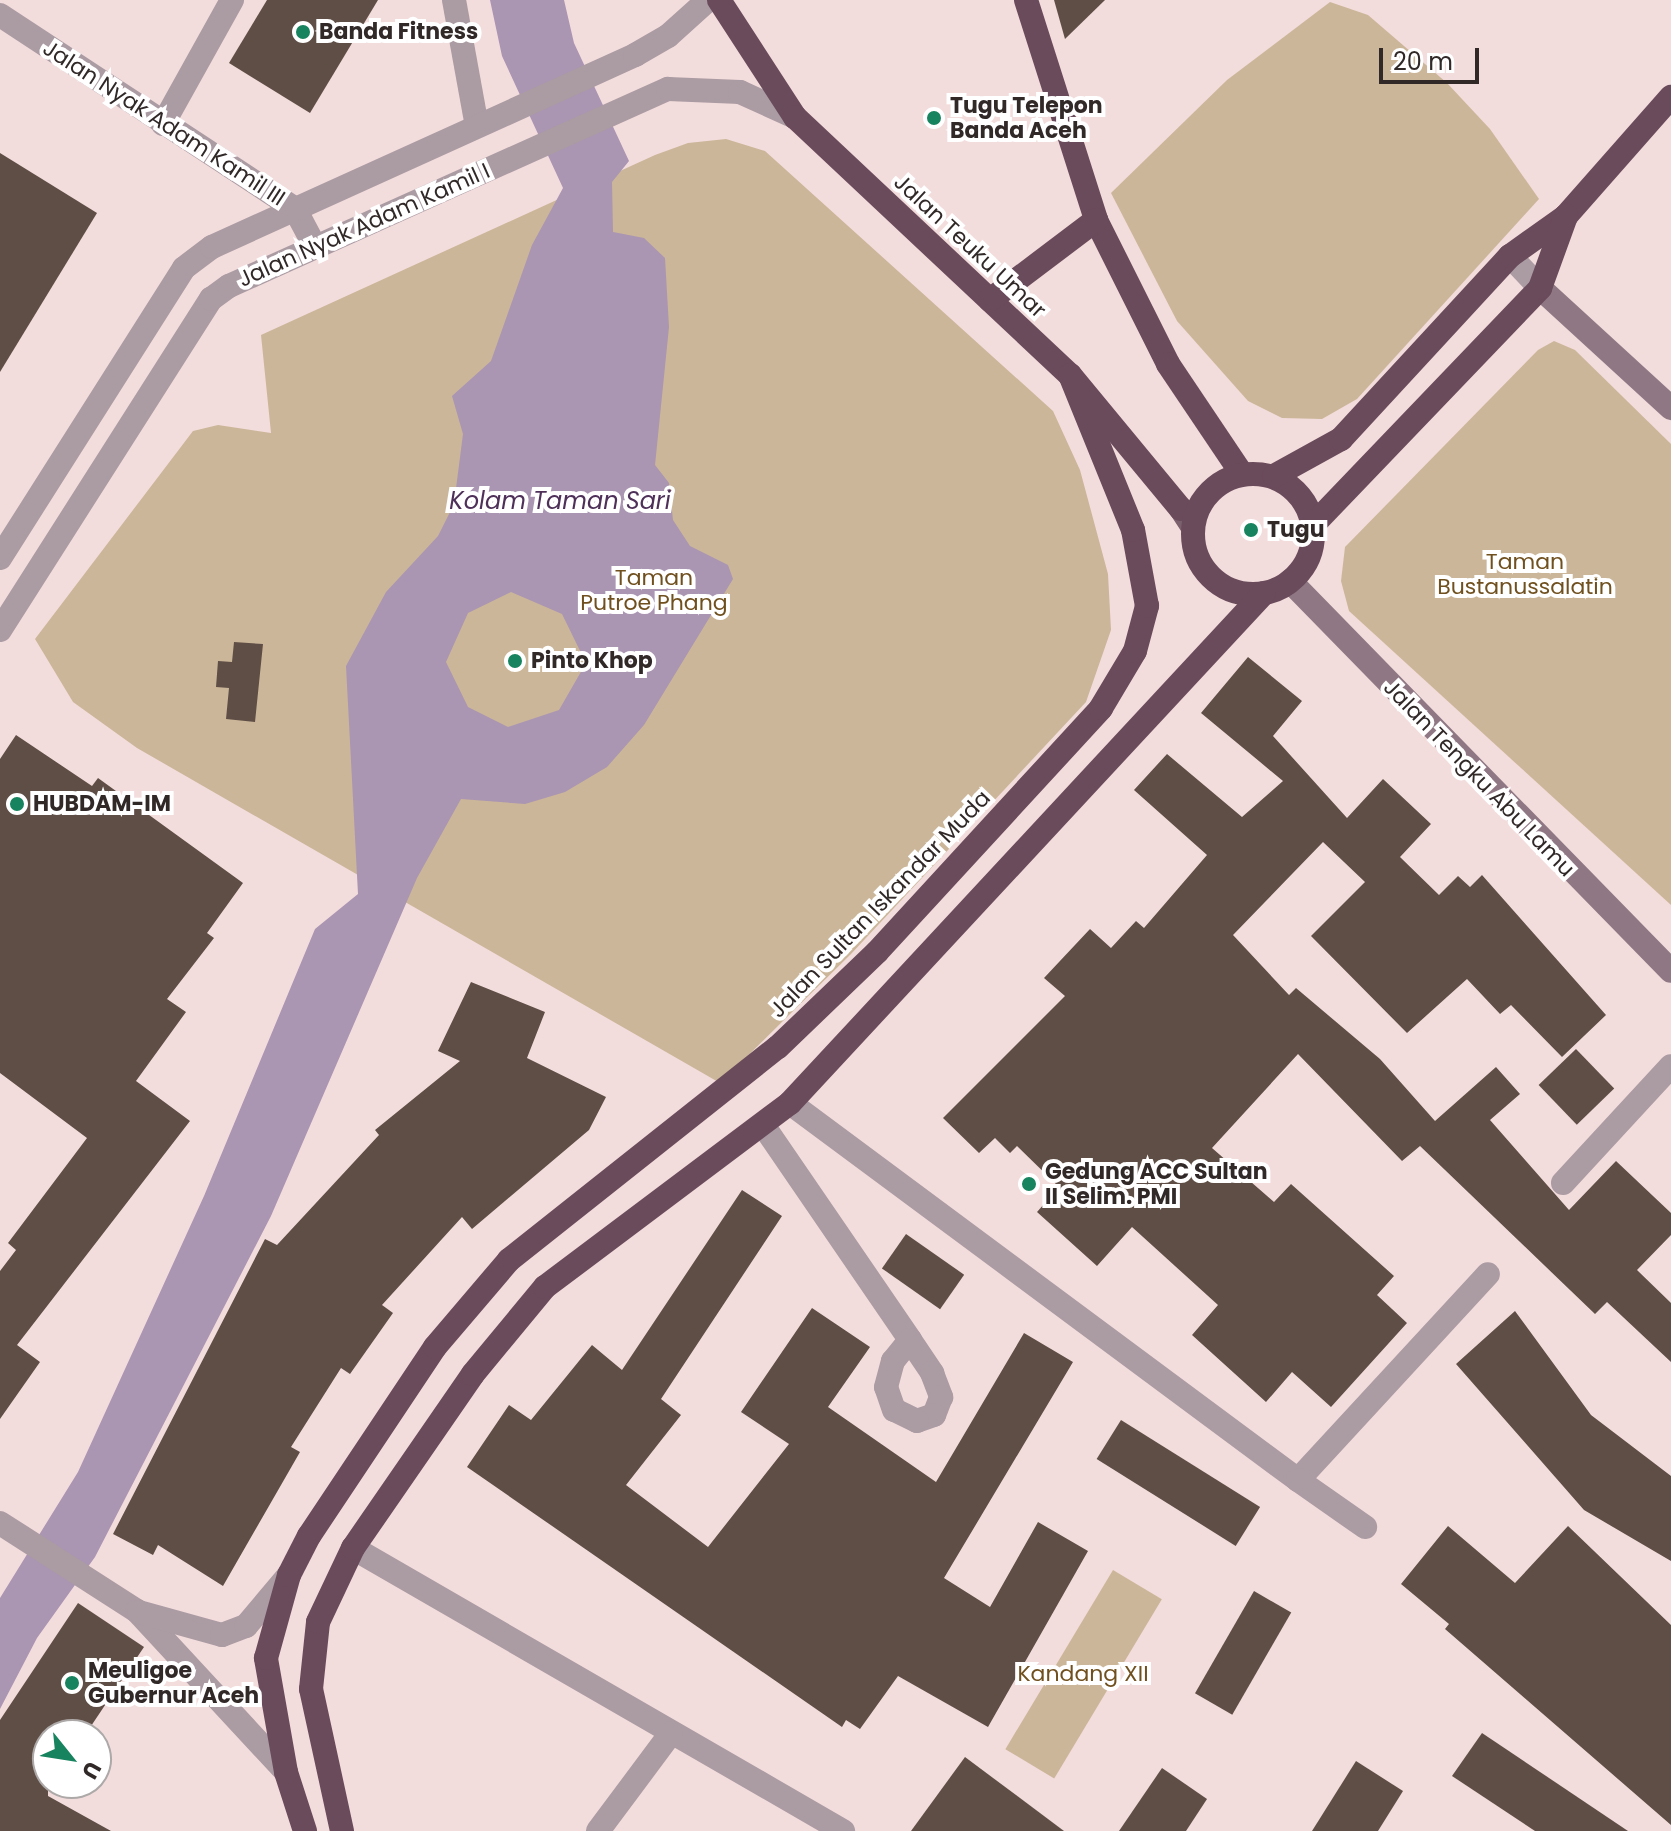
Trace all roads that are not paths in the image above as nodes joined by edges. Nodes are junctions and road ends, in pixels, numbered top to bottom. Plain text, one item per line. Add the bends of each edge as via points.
1 (232, 0) edge
2 (454, 0) edge
3 (708, 0) edge
4 (719, 0) edge
5 (1026, 0) edge
6 (0, 15) edge
7 (1671, 97) edge
8 (795, 117) junction
9 (163, 124) junction
10 (477, 126) junction
11 (295, 209) junction
12 (1566, 216) junction
13 (1096, 220) junction
14 (313, 243) junction
15 (1510, 256) junction
16 (1540, 288) junction
17 (990, 300) junction
18 (1070, 375) junction
19 (1671, 408) edge
20 (1242, 474) junction
21 (1274, 476) junction
22 (1187, 518) junction
23 (1314, 524) junction
24 (0, 558) edge
25 (1290, 581) junction
26 (1264, 593) junction
27 (0, 630) edge
28 (1671, 971) edge
29 (1671, 1066) edge
30 (790, 1103) junction
31 (763, 1125) junction
32 (1563, 1183) dead end
33 (1488, 1274) dead end
34 (910, 1340) dead end
35 (1298, 1480) junction
36 (7, 1527) edge
37 (1365, 1527) dead end
38 (353, 1548) junction
39 (289, 1575) junction
40 (137, 1611) junction
41 (266, 1658) junction
42 (309, 1660) junction
43 (671, 1733) junction
44 (286, 1772) junction
45 (305, 1831) edge
46 (342, 1831) edge
47 (598, 1831) edge
48 (843, 1831) edge

1 - 9 street
2 - 10 street
3 - 10 street, Jalan Nyak Adam Kamil I via 668,36
4 - 8 highway, Jalan Teuku Umar
5 - 13 highway
6 - 9 street, Jalan Nyak Adam Kamil III
7 - 12 highway
8 - 14 street, Jalan Nyak Adam Kamil I via 740,92 668,89
8 - 17 highway, Jalan Teuku Umar
9 - 11 street, Jalan Nyak Adam Kamil III
10 - 11 street, Jalan Nyak Adam Kamil I
11 - 14 street, Jalan Nyak Adam Kamil III
11 - 24 street, Jalan Nyak Adam Kamil I via 212,247 184,268
12 - 15 highway
12 - 16 highway
13 - 17 highway
13 - 20 highway via 1168,364
14 - 27 street, Jalan Nyak Adam Kamil I via 211,299
15 - 16 street
15 - 21 highway via 1341,439
16 - 19 street
16 - 23 highway
17 - 18 highway, Jalan Teuku Umar
18 - 22 highway, Jalan Teuku Umar
18 - 39 highway, Jalan Sultan Iskandar Muda via 1133,530 1147,606 1135,651 1101,708 877,952 778,1047 509,1260 435,1347
20 - 21 highway
20 - 22 highway via 1209,492
21 - 23 highway via 1304,500
22 - 26 highway via 1204,570 1231,589
23 - 25 highway via 1311,553
25 - 26 highway
25 - 28 street, Jalan Tengku Abu Lamu
26 - 30 highway
29 - 32 street
30 - 31 highway
30 - 35 street
31 - 34 street
31 - 38 highway via 545,1287 473,1374
33 - 35 street
35 - 37 street
36 - 40 street
38 - 42 highway via 318,1622
38 - 43 street
39 - 40 street via 246,1626 222,1635
39 - 41 highway, Jalan Sultan Iskandar Muda
40 - 44 street
41 - 42 highway
41 - 44 highway
42 - 46 highway via 320,1748
43 - 47 street
43 - 48 street
44 - 45 highway

